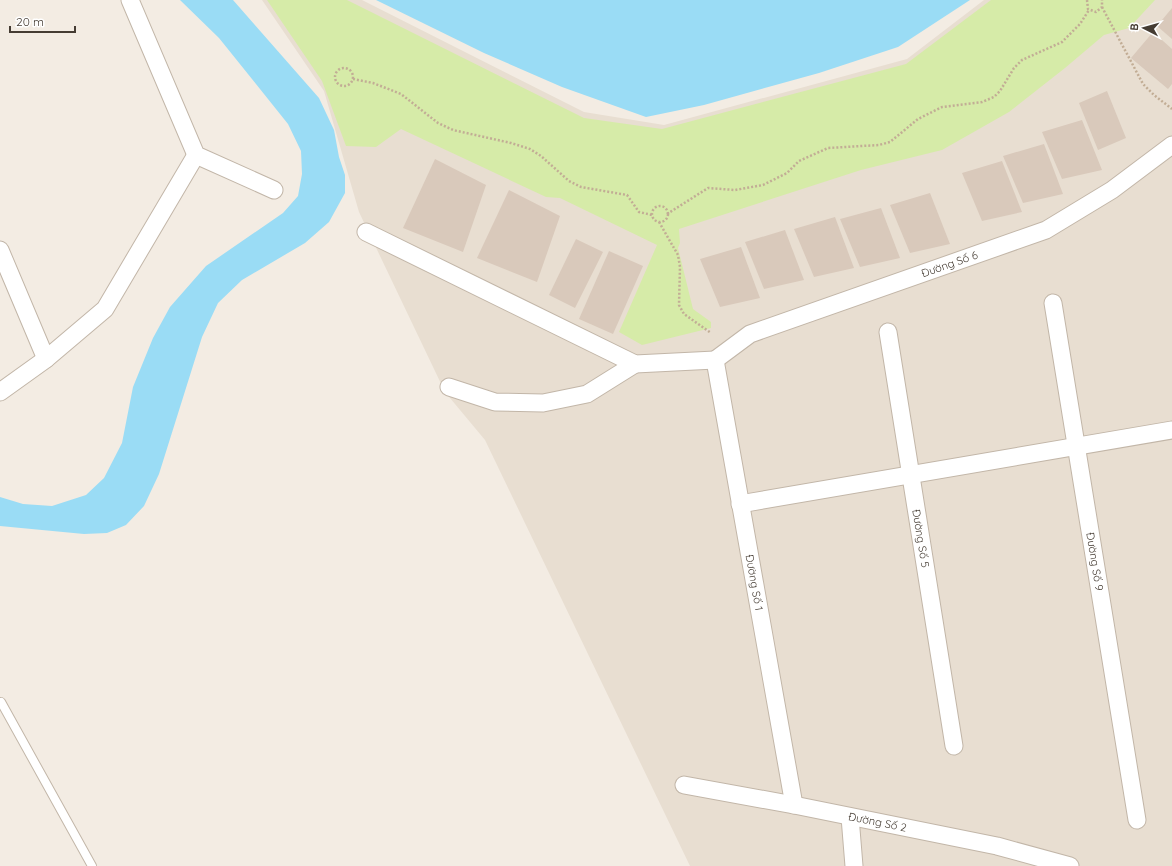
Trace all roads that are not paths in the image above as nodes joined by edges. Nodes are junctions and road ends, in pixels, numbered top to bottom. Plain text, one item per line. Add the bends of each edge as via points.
1 (130, 0) edge
2 (1172, 145) edge
3 (196, 154) junction
4 (274, 190) dead end
5 (366, 232) dead end
6 (0, 250) edge
7 (1053, 303) dead end
8 (888, 332) dead end
9 (46, 359) junction
10 (715, 360) junction
11 (635, 364) junction
12 (449, 388) dead end
13 (0, 392) edge
14 (1172, 430) edge
15 (1076, 446) junction
16 (911, 475) junction
17 (740, 504) junction
18 (1, 702) edge
19 (954, 746) dead end
20 (684, 785) dead end
21 (794, 805) junction
22 (850, 817) junction
23 (1138, 820) dead end
24 (1029, 861) edge
25 (92, 866) edge
26 (854, 866) edge
27 (1070, 866) edge

1 - 3 street
2 - 10 street, Đường Số 6 via 1112,190 1046,230 750,334
3 - 4 street
3 - 9 street via 105,309
5 - 11 street
6 - 9 street
7 - 15 street, Đường Số 9
8 - 16 street, Đường Số 5
9 - 13 street
10 - 11 street
10 - 17 street, Đường Số 1
11 - 12 street via 587,394 543,403 495,402
14 - 15 street
15 - 16 street
15 - 23 street, Đường Số 9
16 - 17 street
16 - 19 street, Đường Số 5
17 - 21 street, Đường Số 1
18 - 25 lane
20 - 21 street, Đường Số 2
21 - 22 street, Đường Số 2
22 - 24 street, Đường Số 2 via 997,846
22 - 26 street
24 - 27 street, Đường Số 2

